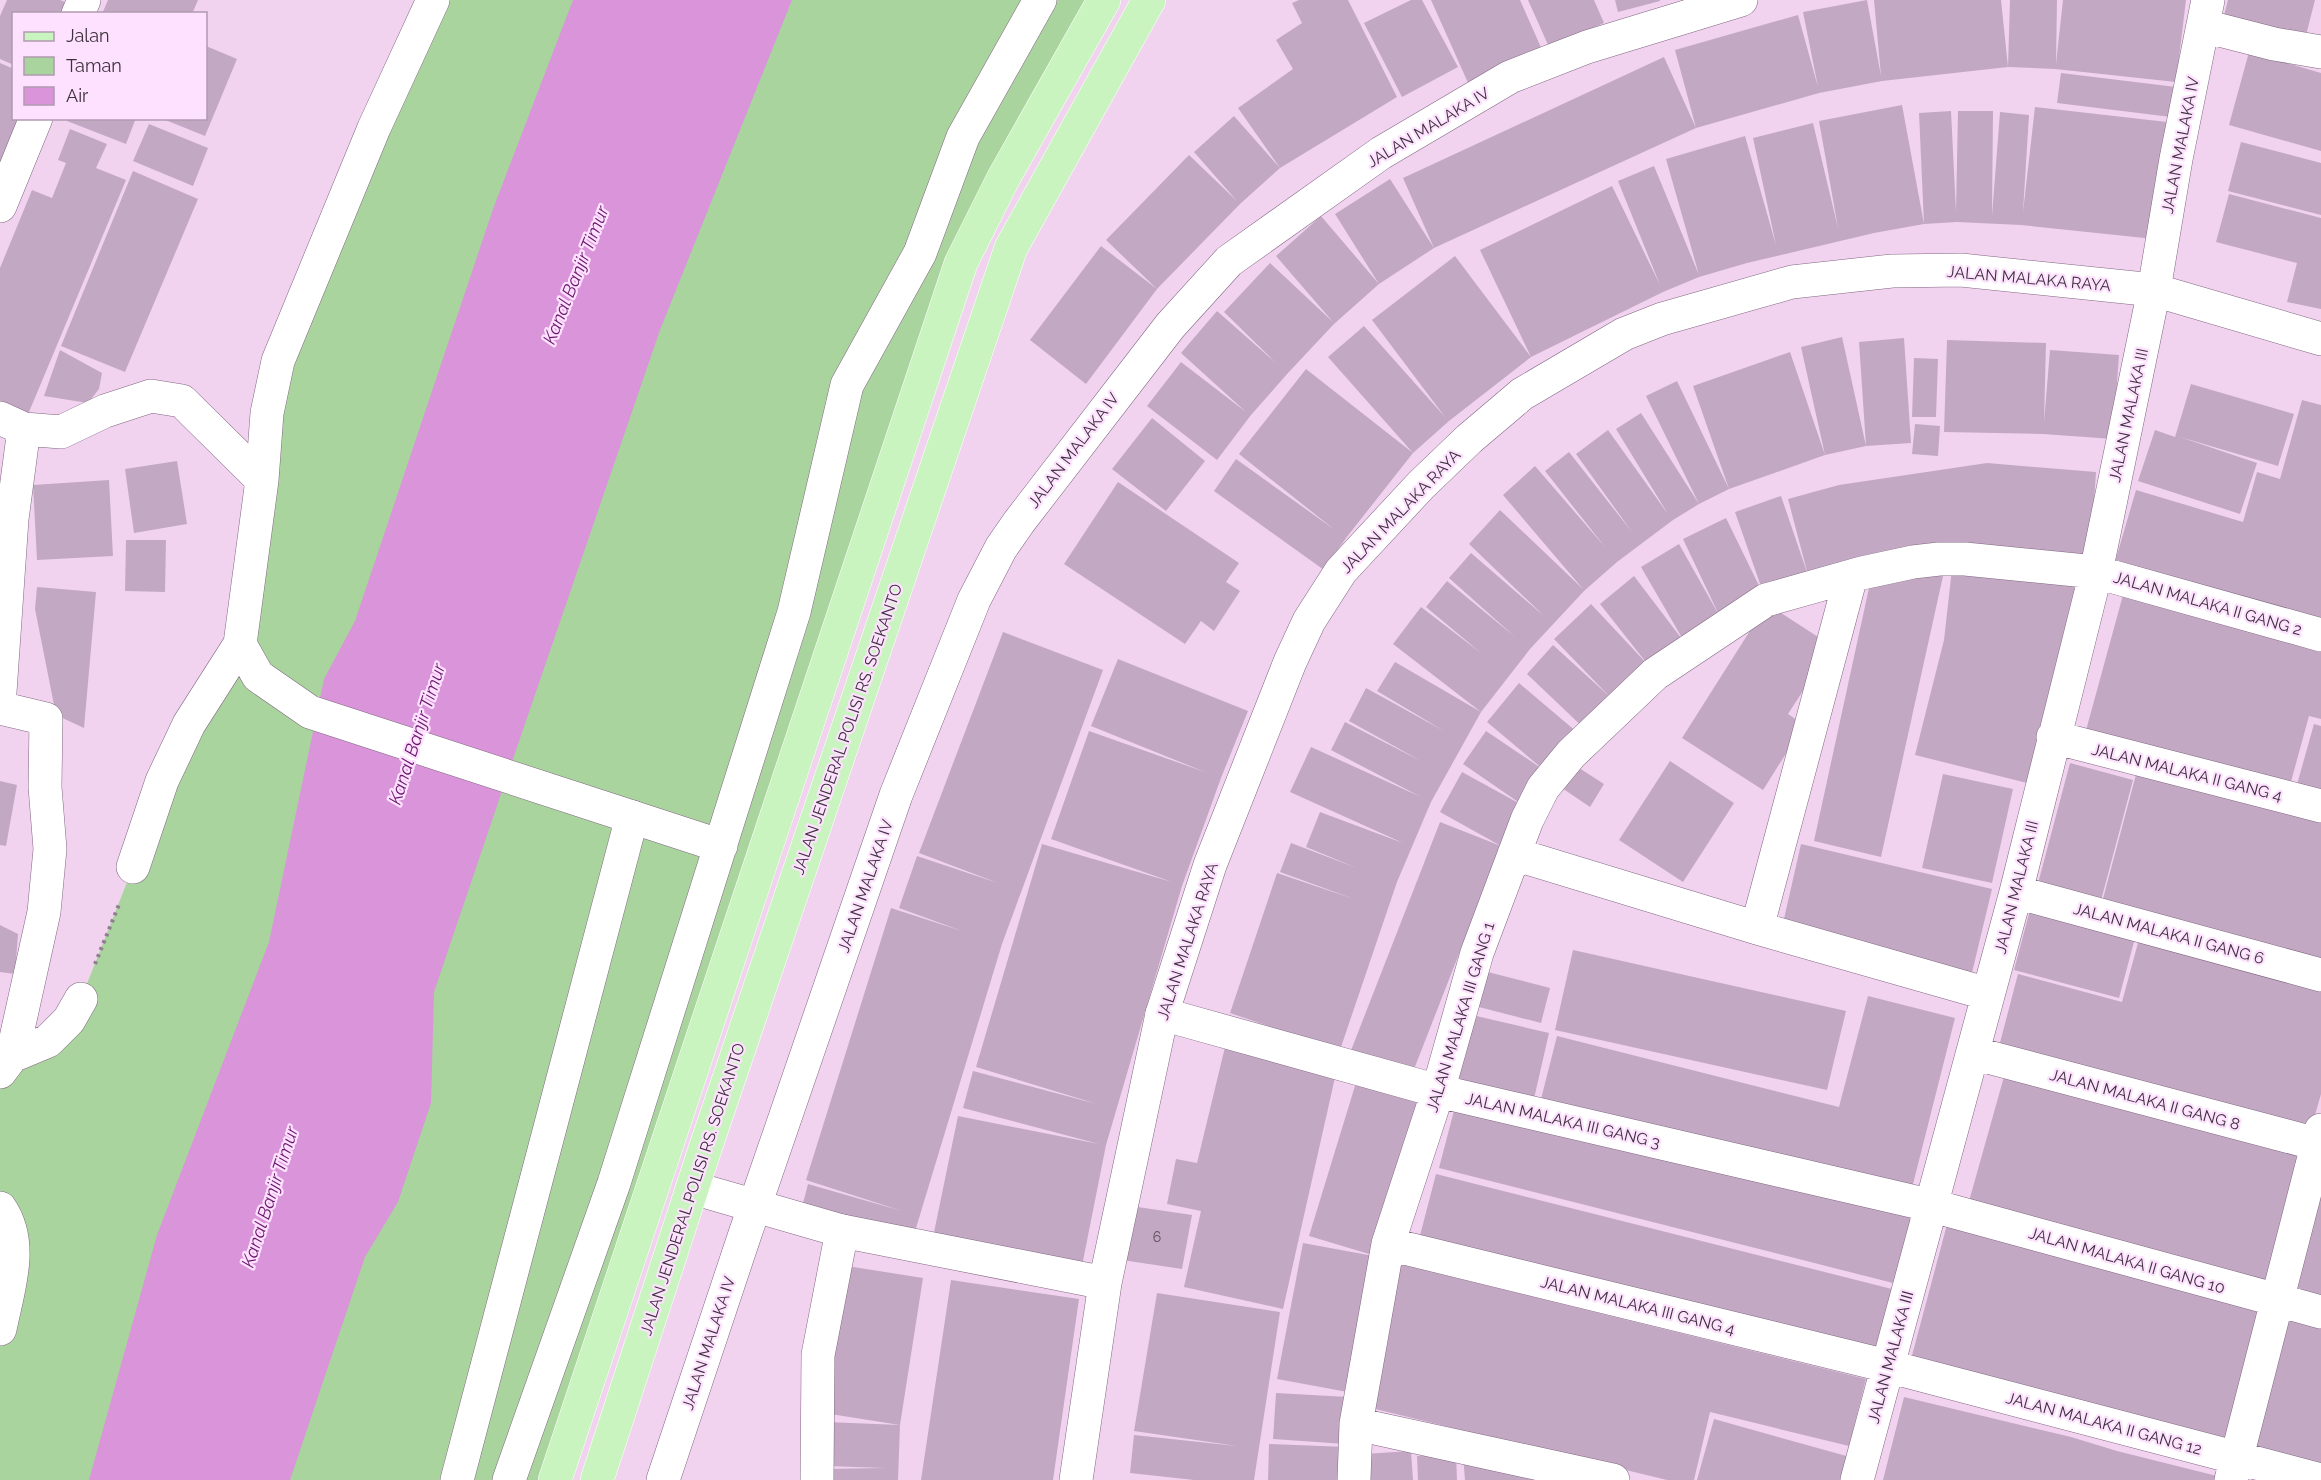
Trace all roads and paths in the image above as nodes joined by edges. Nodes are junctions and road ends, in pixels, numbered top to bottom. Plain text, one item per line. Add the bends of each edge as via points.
1 (433, 0) edge
2 (1040, 0) edge
3 (1104, 0) edge
4 (1149, 0) edge
5 (1741, 0) edge
6 (2206, 13) edge
7 (2321, 52) edge
8 (35, 120) edge
9 (6, 173) edge
10 (0, 207) edge
11 (2154, 290) junction
12 (2321, 339) edge
13 (12, 424) edge
14 (262, 480) junction
15 (2096, 572) junction
16 (1851, 576) junction
17 (2321, 634) edge
18 (240, 644) junction
19 (0, 692) edge
20 (0, 708) edge
21 (2053, 737) junction
22 (2321, 806) edge
23 (632, 817) junction
24 (721, 846) junction
25 (1514, 854) junction
26 (133, 867) joint
27 (2016, 892) junction
28 (1757, 928) junction
29 (2321, 975) edge
30 (1988, 994) junction
31 (81, 999) joint
32 (1162, 1014) junction
33 (1973, 1053) junction
34 (6, 1064) edge
35 (1438, 1091) junction
36 (2319, 1137) edge
37 (693, 1188) junction
38 (1933, 1206) junction
39 (754, 1207) junction
40 (0, 1208) edge
41 (842, 1231) junction
42 (1389, 1244) junction
43 (1104, 1283) junction
44 (2278, 1302) junction
45 (2321, 1312) edge
46 (0, 1329) edge
47 (1887, 1366) junction
48 (1356, 1424) junction
49 (2233, 1469) edge
50 (1539, 1472) edge
51 (458, 1480) edge
52 (509, 1480) edge
53 (555, 1480) edge
54 (597, 1480) edge
55 (663, 1480) edge
56 (817, 1480) edge
57 (1076, 1480) edge
58 (1354, 1480) edge
59 (1613, 1480) edge
60 (1857, 1480) edge
61 (2321, 1480) edge

1 - 14 street via 374,128 278,361 267,413
2 - 24 street via 963,137 920,253 847,385 794,612
3 - 53 main road via 1003,179 962,263
4 - 37 main road, JALAN JENDERAL POLISI RS. SOEKANTO via 1011,248
5 - 39 street, JALAN MALAKA IV via 1587,47 1510,77 1381,153 1229,261 1170,326 1000,548 974,600 896,795
6 - 7 street via 2274,44
6 - 11 street, JALAN MALAKA IV
8 - 9 street
9 - 10 street
11 - 12 street, JALAN MALAKA RAYA
11 - 15 street, JALAN MALAKA III
11 - 32 street, JALAN MALAKA RAYA via 1961,270 1892,271 1792,282 1662,319 1624,334 1522,394 1421,485 1341,571 1309,621 1210,865
13 - 14 street via 60,432 151,396 182,401
13 - 19 street via 12,519
14 - 18 street
15 - 16 street, JALAN MALAKA III GANG 1 via 1939,559
15 - 17 street, JALAN MALAKA II GANG 2
15 - 21 street, JALAN MALAKA III
16 - 25 street, JALAN MALAKA III GANG 1 via 1766,600 1655,674 1571,754 1543,788
16 - 28 street
18 - 23 street via 258,676 310,712
18 - 26 street via 184,733 162,781
20 - 34 street via 46,719 45,787 50,849 45,912
21 - 22 street, JALAN MALAKA II GANG 4
21 - 27 street, JALAN MALAKA III
23 - 24 street
23 - 51 street
24 - 52 street via 614,1183
25 - 28 street
25 - 35 street, JALAN MALAKA III GANG 1 via 1477,953
26 - 31 path
27 - 29 street, JALAN MALAKA II GANG 6
27 - 30 street, JALAN MALAKA III
28 - 30 street
30 - 33 street, JALAN MALAKA III
31 - 34 street via 69,1020 48,1041
32 - 35 street, JALAN MALAKA III GANG 3
32 - 43 street, JALAN MALAKA RAYA
33 - 36 street, JALAN MALAKA II GANG 8
33 - 38 street, JALAN MALAKA III
35 - 38 street, JALAN MALAKA III GANG 3
35 - 42 street, JALAN MALAKA III GANG 1
36 - 44 street
37 - 39 street
37 - 54 main road, JALAN JENDERAL POLISI RS. SOEKANTO
38 - 44 street, JALAN MALAKA II GANG 10
38 - 47 street, JALAN MALAKA III
39 - 41 street
39 - 55 street, JALAN MALAKA IV
40 - 46 street via 8,1219 15,1256
41 - 43 street
41 - 56 street via 818,1355
42 - 47 street, JALAN MALAKA III GANG 4
42 - 48 street, JALAN MALAKA III GANG 1
43 - 57 street, JALAN MALAKA RAYA
44 - 45 street, JALAN MALAKA II GANG 10
44 - 49 street
47 - 49 street, JALAN MALAKA II GANG 12
47 - 60 street, JALAN MALAKA III
48 - 50 street
48 - 58 street, JALAN MALAKA III GANG 1
49 - 61 street, JALAN MALAKA II GANG 12
50 - 59 street

